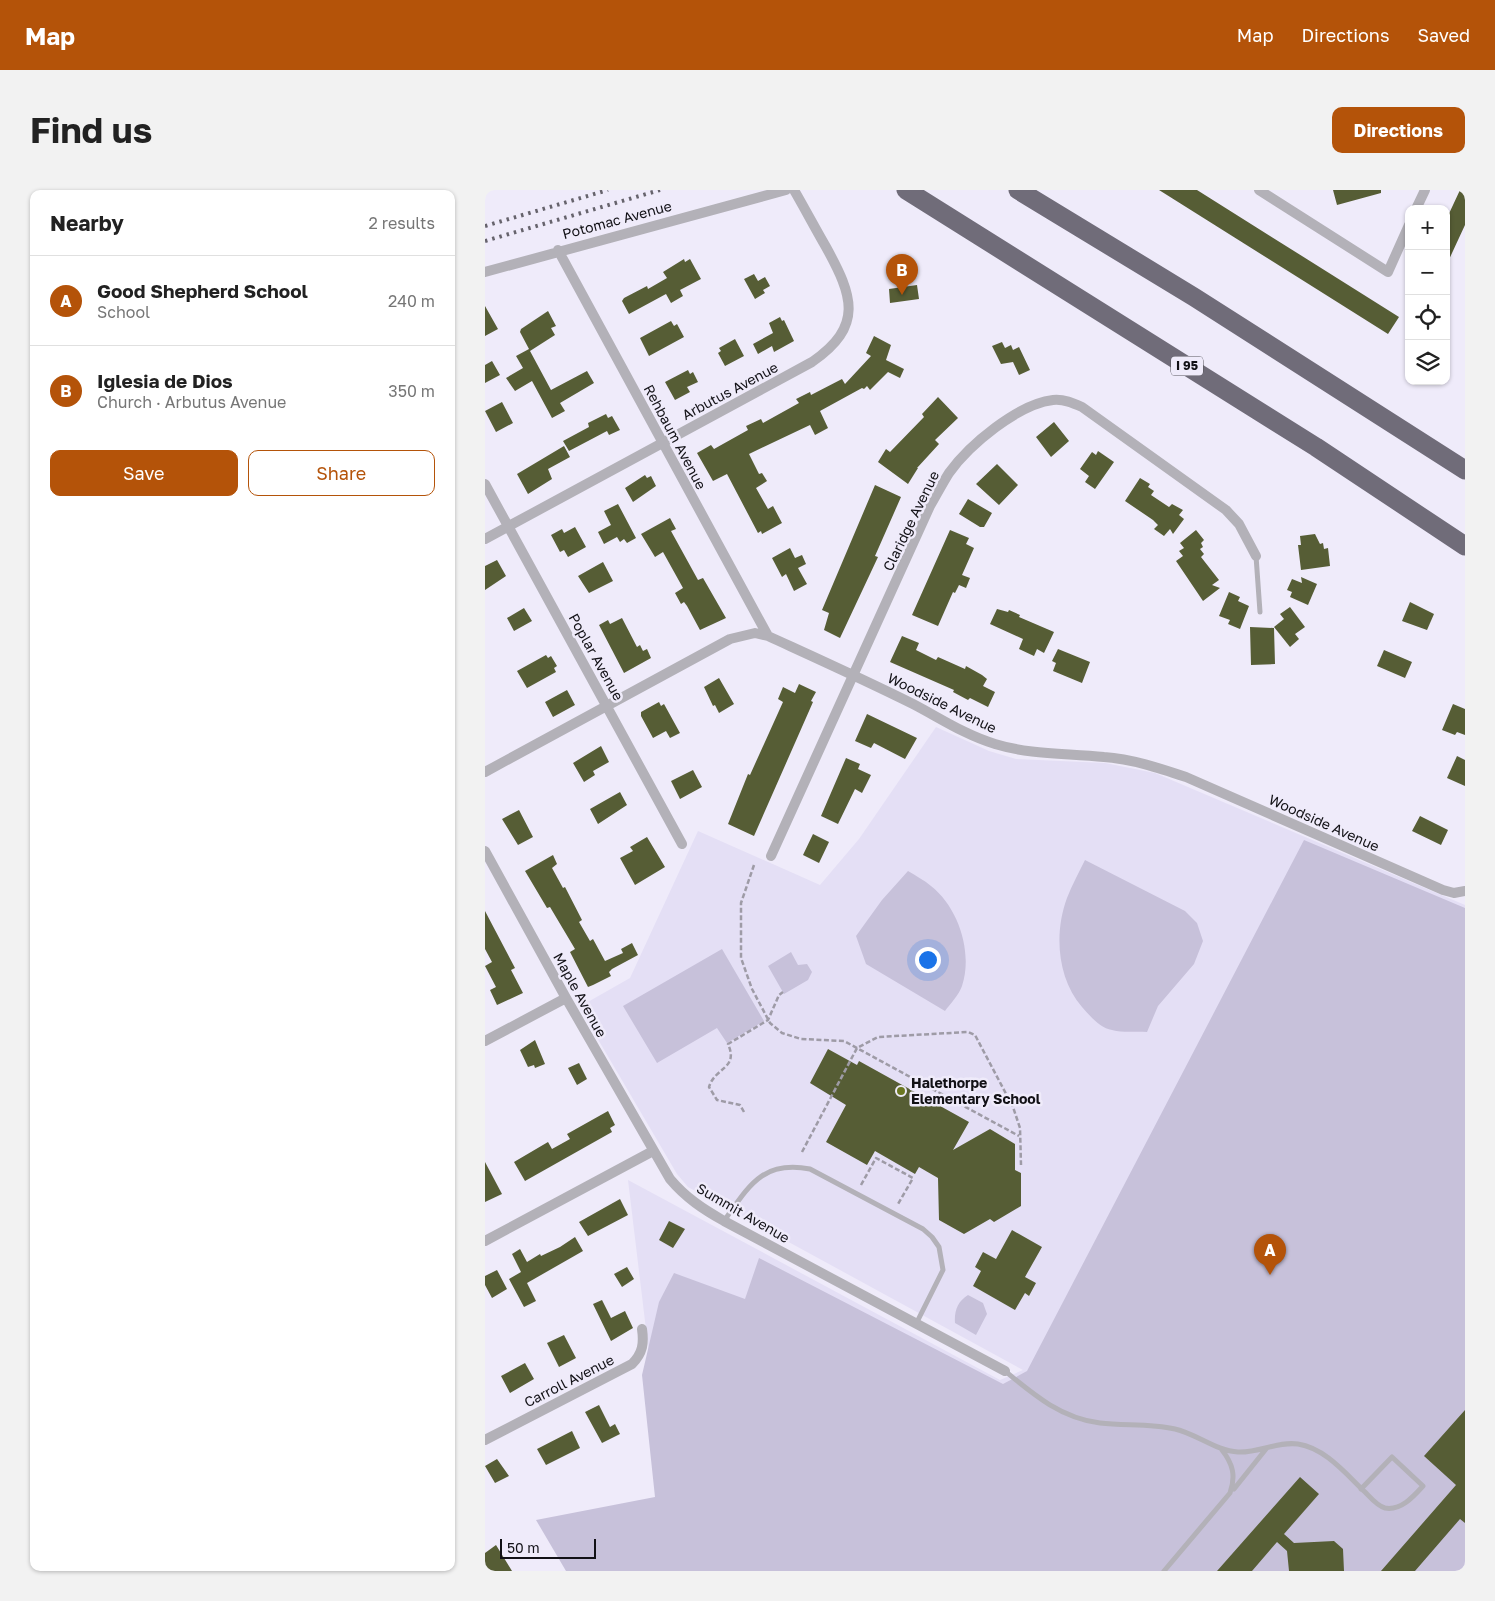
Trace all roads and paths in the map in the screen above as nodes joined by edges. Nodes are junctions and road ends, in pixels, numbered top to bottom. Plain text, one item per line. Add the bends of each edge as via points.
1 (786, 190) edge
2 (794, 190) edge
3 (906, 190) edge
4 (1018, 190) edge
5 (1259, 190) edge
6 (1425, 190) edge
7 (1418, 205) edge
8 (1405, 234) edge
9 (558, 250) junction
10 (485, 272) edge
11 (662, 442) junction
12 (1465, 470) edge
13 (485, 484) edge
14 (508, 526) junction
15 (485, 539) edge
16 (1465, 546) edge
17 (1256, 556) joint
18 (1260, 612) dead end
19 (768, 636) junction
20 (854, 676) junction
21 (606, 706) junction
22 (485, 772) edge
23 (682, 844) dead end
24 (485, 851) edge
25 (771, 856) dead end
26 (754, 865) dead end
27 (1465, 892) edge
28 (783, 992) dead end
29 (566, 998) junction
30 (768, 1020) junction
31 (485, 1041) edge
32 (857, 1048) junction
33 (744, 1112) dead end
34 (1019, 1136) junction
35 (653, 1151) junction
36 (802, 1152) dead end
37 (1021, 1165) dead end
38 (861, 1185) dead end
39 (898, 1204) dead end
40 (725, 1221) junction
41 (485, 1242) edge
42 (917, 1324) junction
43 (642, 1329) dead end
44 (1005, 1371) joint
45 (485, 1440) edge
46 (1267, 1448) junction
47 (1222, 1449) junction
48 (1361, 1489) junction
49 (1230, 1493) junction
50 (1164, 1571) edge

1 - 9 street, Potomac Avenue
2 - 11 street, Arbutus Avenue via 846,286 849,312 846,325 828,352
3 - 16 highway, I 95 via 1307,441
4 - 12 highway via 1194,297
5 - 8 street via 1388,272
6 - 7 street
9 - 10 street, Potomac Avenue
9 - 11 street, Rehbaum Avenue
11 - 14 street, Arbutus Avenue
11 - 19 street, Rehbaum Avenue
13 - 14 street, Poplar Avenue
14 - 15 street, Arbutus Avenue
14 - 21 street, Poplar Avenue
17 - 18 lane
17 - 20 street, Claridge Avenue via 1239,524 1212,498 1082,407 1067,400 1038,403 1025,408 978,442 949,473 930,506
19 - 20 street, Woodside Avenue
19 - 21 street, Woodside Avenue via 755,633 729,639
20 - 25 street, Claridge Avenue
20 - 27 street, Woodside Avenue via 993,744 1040,753 1106,757 1171,772 1443,890
21 - 22 street, Woodside Avenue
21 - 23 street, Poplar Avenue
24 - 29 street, Maple Avenue
26 - 30 path via 741,903 741,958 752,990
28 - 30 path
29 - 31 street
29 - 35 street, Maple Avenue
30 - 32 path via 782,1033 845,1042
30 - 33 path via 728,1044 731,1062 709,1087 717,1100 740,1105
32 - 34 path
32 - 34 path via 878,1037 968,1032 975,1035 1013,1107 1020,1128
32 - 36 path
34 - 37 path
35 - 40 street, Summit Avenue via 680,1192
35 - 41 street
38 - 39 path via 876,1158 913,1178
40 - 42 street, Summit Avenue
40 - 42 lane via 753,1180 781,1167 810,1169 923,1230 939,1247 943,1270
42 - 44 street, Summit Avenue
43 - 45 street, Carroll Avenue via 642,1349 632,1364
44 - 47 lane via 1052,1408 1077,1418 1099,1423 1157,1425 1196,1436
46 - 47 lane via 1238,1452
46 - 48 lane via 1291,1443 1313,1448
46 - 49 lane
47 - 49 lane via 1233,1468
48 - 48 lane via 1385,1508 1393,1508 1409,1500 1423,1486 1391,1457
49 - 50 lane

